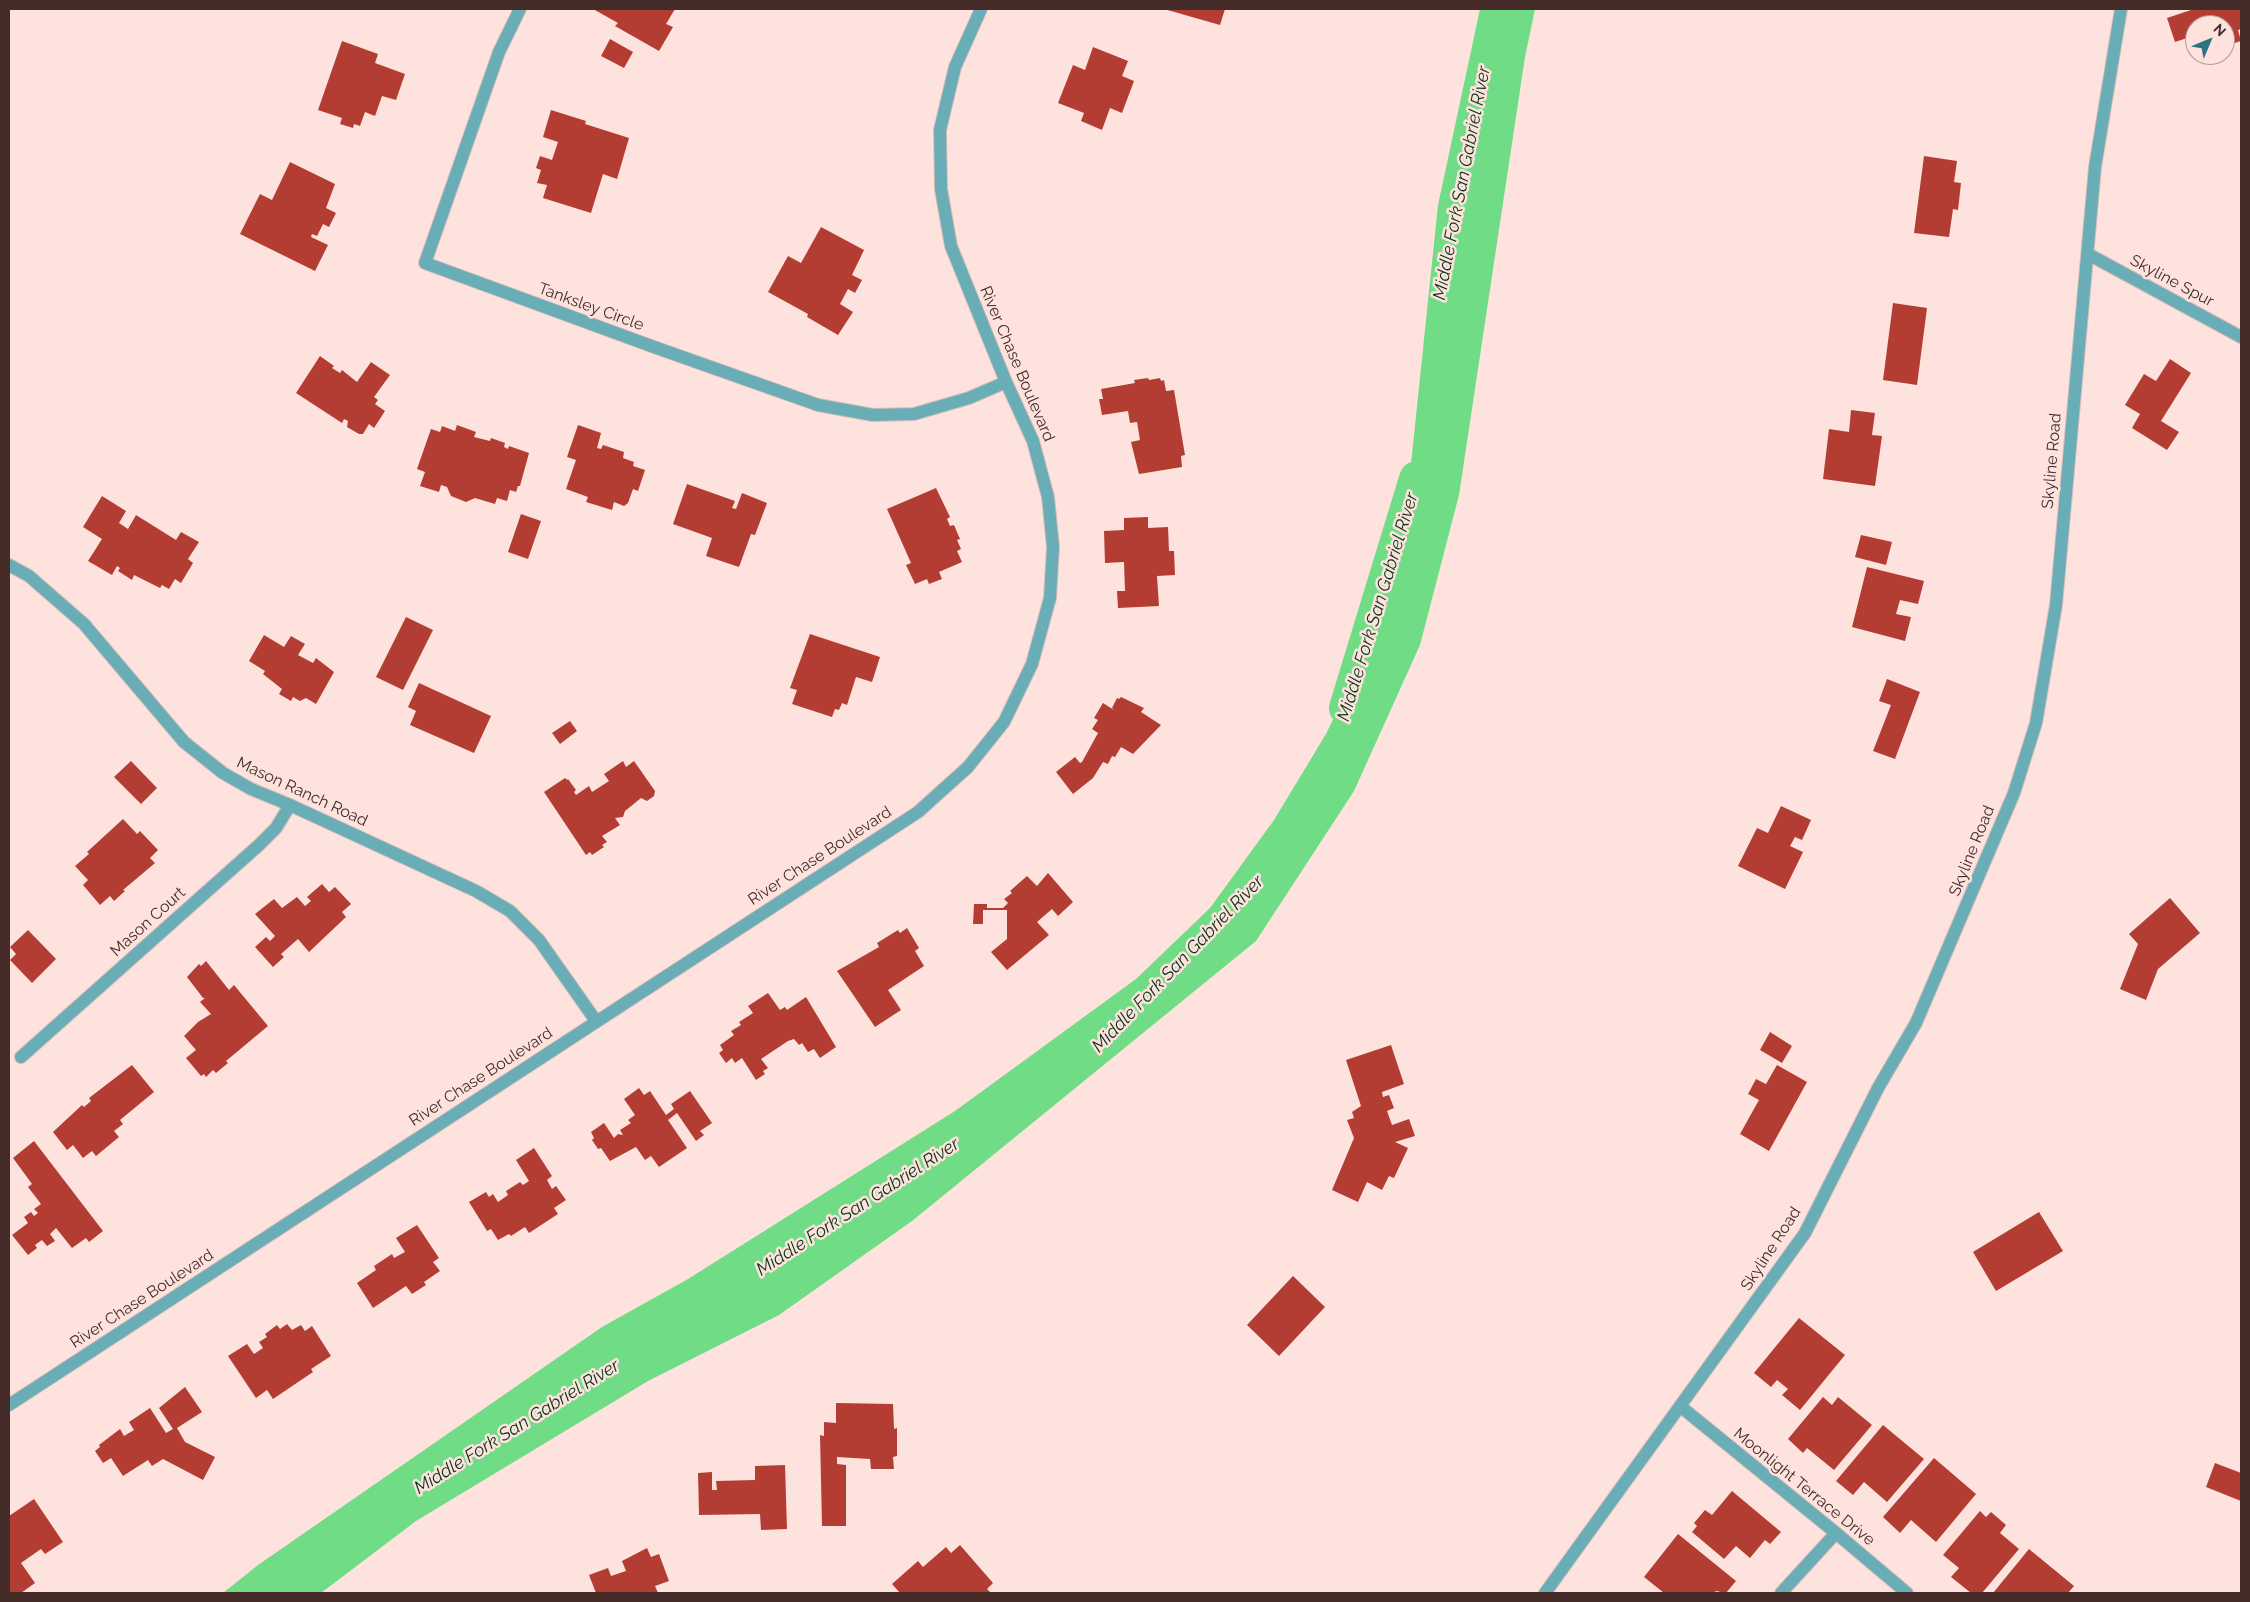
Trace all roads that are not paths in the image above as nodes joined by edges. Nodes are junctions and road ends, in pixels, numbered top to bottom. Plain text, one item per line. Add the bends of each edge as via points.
1 (520, 9) edge
2 (981, 9) edge
3 (2121, 9) edge
4 (2088, 254) junction
5 (2241, 337) edge
6 (1006, 382) junction
7 (9, 565) edge
8 (290, 804) junction
9 (596, 1021) junction
10 (21, 1057) dead end
11 (9, 1405) edge
12 (1680, 1406) junction
13 (1836, 1533) junction
14 (1546, 1593) edge
15 (1782, 1593) edge
16 (1907, 1593) edge

1 - 6 street, Tanksley Circle via 499,52 425,263 818,405 873,415 914,414 970,398
2 - 6 street, River Chase Boulevard via 955,67 940,130 941,188 951,246
3 - 4 street, Skyline Road via 2095,167
4 - 5 street, Skyline Spur
4 - 12 street, Skyline Road via 2056,605 2036,723 2014,793 1916,1023 1878,1088 1804,1233
6 - 9 street, River Chase Boulevard via 1033,441 1048,497 1053,547 1050,598 1032,664 1004,722 968,767 918,812
7 - 8 street, Mason Ranch Road via 29,576 84,624 184,742 223,773 251,789
8 - 9 street, Mason Ranch Road via 476,891 510,911 539,940
8 - 10 street, Mason Court via 276,828 259,845
9 - 11 street, River Chase Boulevard
12 - 13 street, Moonlight Terrace Drive
12 - 14 street, Skyline Road
13 - 15 street
13 - 16 street, Moonlight Terrace Drive

